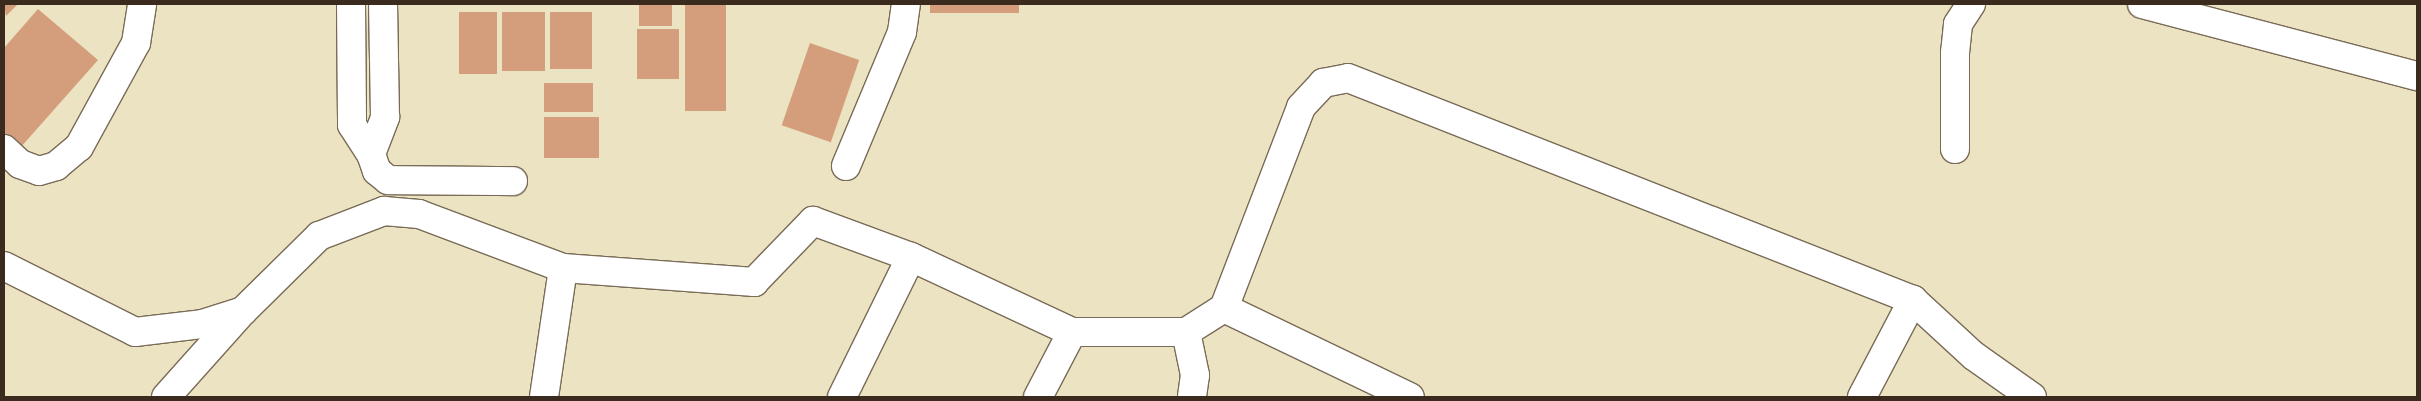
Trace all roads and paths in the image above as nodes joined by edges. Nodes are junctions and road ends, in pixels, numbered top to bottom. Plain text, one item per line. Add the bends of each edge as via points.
1 (142, 4) edge
2 (351, 4) edge
3 (383, 4) edge
4 (906, 4) edge
5 (1970, 4) edge
6 (2142, 4) edge
7 (2417, 76) edge
8 (4, 149) edge
9 (1955, 150) dead end
10 (371, 154) junction
11 (846, 166) dead end
12 (513, 181) dead end
13 (912, 258) junction
14 (4, 266) edge
15 (564, 268) junction
16 (1913, 300) junction
17 (1224, 308) junction
18 (243, 311) junction
19 (1072, 332) junction
20 (1186, 332) junction
21 (166, 397) edge
22 (544, 397) edge
23 (842, 397) edge
24 (1038, 397) edge
25 (1192, 397) edge
26 (1410, 397) edge
27 (1862, 397) edge
28 (2032, 397) edge

1 - 8 street via 136,43 79,147 56,166 39,171 26,168
2 - 10 street via 352,124
3 - 10 street via 384,117
4 - 11 street via 902,32
5 - 9 street via 1958,24 1955,53
6 - 7 street
10 - 12 street via 377,170 388,180
13 - 15 street via 813,221 754,282
13 - 19 street
13 - 23 street
14 - 18 street via 135,332 202,324
15 - 18 street via 419,214 384,211 319,236
15 - 22 street
16 - 17 street via 1348,78 1323,83 1301,107
16 - 27 street
16 - 28 street via 1974,356
17 - 20 street
17 - 26 street
18 - 21 street
19 - 20 street
19 - 24 street
20 - 25 street via 1195,375

